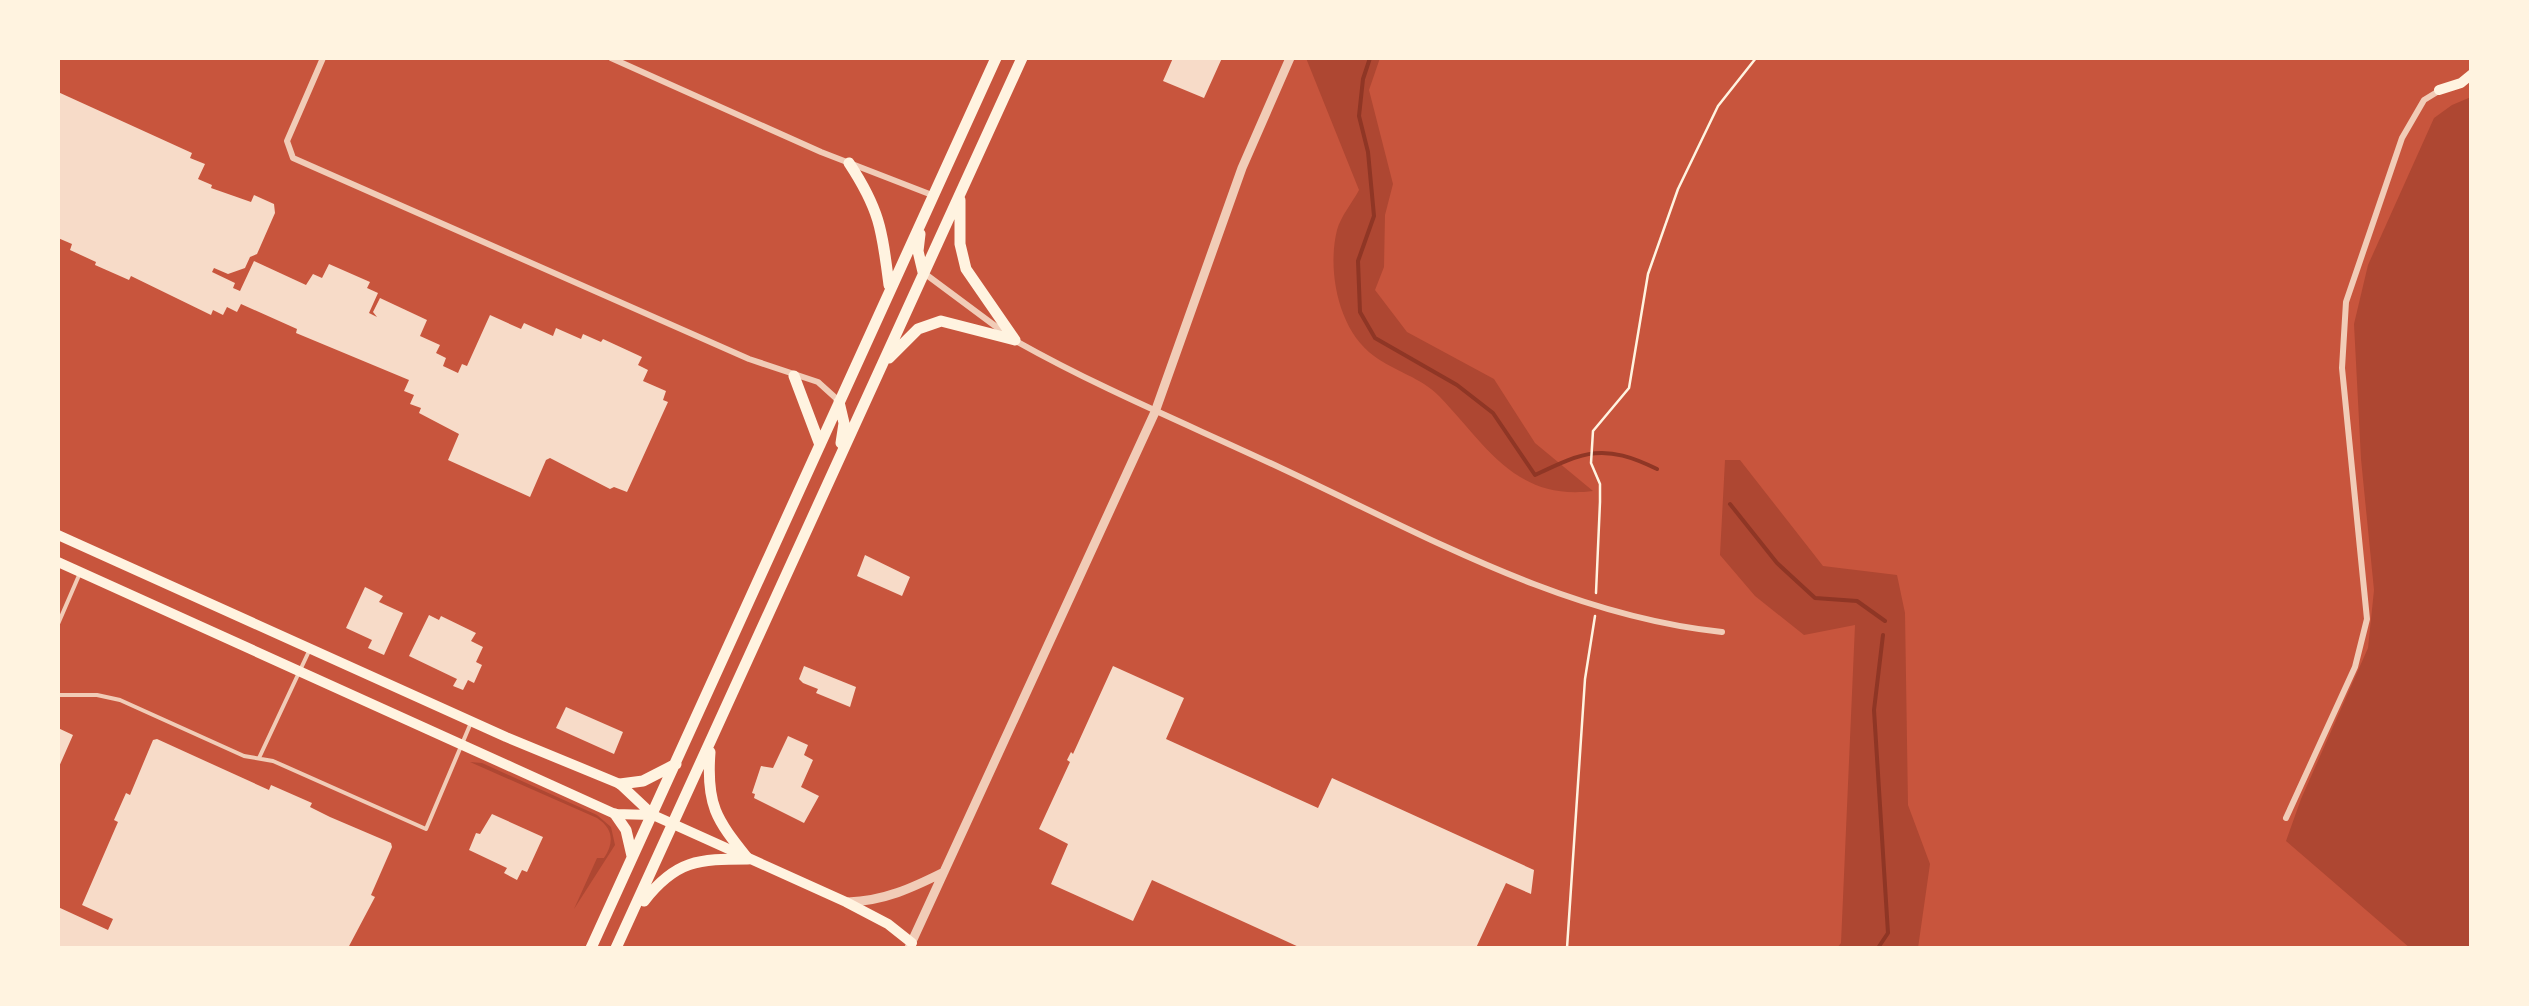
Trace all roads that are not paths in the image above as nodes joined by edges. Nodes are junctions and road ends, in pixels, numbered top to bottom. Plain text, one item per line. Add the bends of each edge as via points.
1 (323, 58) edge
2 (611, 58) edge
3 (996, 58) edge
4 (1018, 58) edge
5 (1290, 58) edge
6 (2472, 74) edge
7 (2472, 82) edge
8 (2439, 90) junction
9 (848, 163) junction
10 (960, 194) junction
11 (932, 196) junction
12 (921, 220) junction
13 (923, 272) junction
14 (890, 288) junction
15 (1014, 340) junction
16 (882, 364) junction
17 (794, 376) junction
18 (839, 401) junction
19 (1155, 412) junction
20 (820, 446) junction
21 (838, 462) junction
22 (58, 535) edge
23 (58, 562) edge
24 (80, 572) junction
25 (58, 624) edge
26 (1722, 632) dead end
27 (310, 649) junction
28 (298, 671) junction
29 (58, 694) edge
30 (472, 721) junction
31 (711, 742) junction
32 (461, 745) junction
33 (259, 758) junction
34 (676, 764) junction
35 (620, 784) junction
36 (616, 814) junction
37 (653, 814) junction
38 (2286, 818) dead end
39 (674, 825) junction
40 (632, 857) junction
41 (748, 859) junction
42 (944, 872) junction
43 (846, 902) junction
44 (629, 920) junction
45 (911, 946) edge
46 (590, 948) edge
47 (616, 948) edge

1 - 17 street via 287,141 293,158
2 - 9 street
3 - 11 highway
4 - 10 highway
5 - 19 street via 1242,168
6 - 8 main road
7 - 8 street
8 - 38 street via 2418,108 2402,138 2346,302 2342,368 2367,619 2355,667
9 - 11 street
9 - 14 highway via 880,223
10 - 13 highway
10 - 15 highway via 966,270
11 - 12 highway
12 - 13 highway
12 - 14 highway
13 - 15 street
13 - 16 highway
14 - 18 highway
15 - 16 highway via 941,321 918,330
15 - 19 street
16 - 21 highway
17 - 18 street via 818,382
17 - 20 highway
18 - 20 highway
18 - 21 highway via 844,423
19 - 26 street via 1545,589 1646,622
19 - 42 street
20 - 34 highway
21 - 31 highway
22 - 27 main road
23 - 24 main road
24 - 25 lane
24 - 28 main road
27 - 28 lane
27 - 30 main road
28 - 32 main road
28 - 33 lane
29 - 33 lane via 115,698
30 - 32 lane
30 - 35 main road
31 - 39 highway
31 - 41 highway via 713,810
32 - 33 lane via 426,829
32 - 36 main road
34 - 35 highway
34 - 37 highway
35 - 37 main road
36 - 37 main road
36 - 40 highway
37 - 39 main road
37 - 40 highway
39 - 41 main road
39 - 44 highway
40 - 46 highway
41 - 43 main road
41 - 44 highway via 690,862 663,877
42 - 43 street via 892,896
42 - 45 street
43 - 45 main road via 888,924
44 - 47 highway

